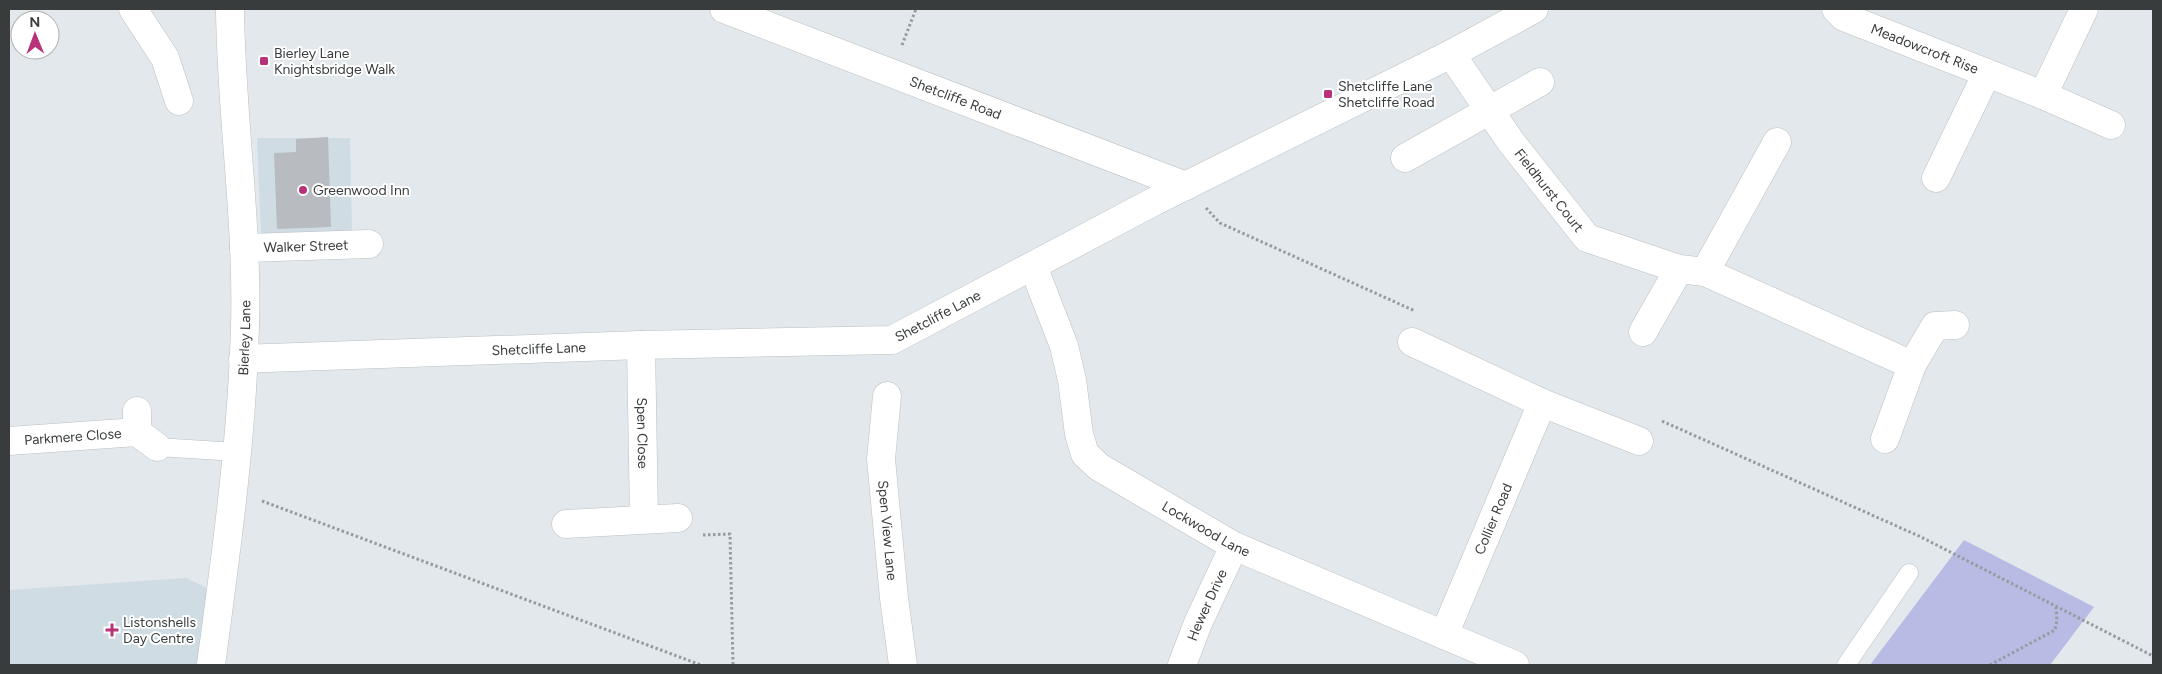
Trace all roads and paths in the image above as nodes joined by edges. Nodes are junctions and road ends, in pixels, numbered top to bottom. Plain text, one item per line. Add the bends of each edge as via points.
1 (133, 9) edge
2 (230, 9) edge
3 (724, 9) edge
4 (916, 9) edge
5 (1534, 9) edge
6 (1836, 9) edge
7 (2084, 9) edge
8 (1451, 54) junction
9 (892, 71) junction
10 (1987, 73) junction
11 (1540, 82) dead end
12 (2043, 95) junction
13 (179, 101) dead end
14 (1490, 111) junction
15 (2111, 125) dead end
16 (1778, 142) dead end
17 (1405, 158) dead end
18 (1936, 178) dead end
19 (1186, 186) junction
20 (369, 244) dead end
21 (244, 248) junction
22 (1033, 266) junction
23 (1692, 270) junction
24 (1955, 325) dead end
25 (1643, 332) dead end
26 (1412, 342) dead end
27 (641, 345) junction
28 (243, 359) junction
29 (1912, 365) junction
30 (887, 396) dead end
31 (1542, 403) junction
32 (144, 430) joint
33 (1885, 439) dead end
34 (9, 440) edge
35 (1639, 441) dead end
36 (236, 452) junction
37 (234, 490) junction
38 (678, 518) joint
39 (644, 519) junction
40 (566, 524) dead end
41 (1234, 546) junction
42 (1909, 573) dead end
43 (1444, 635) junction
44 (2153, 656) edge
45 (211, 665) edge
46 (701, 665) edge
47 (733, 665) edge
48 (903, 665) edge
49 (1182, 665) edge
50 (1515, 665) edge
51 (1846, 665) edge
52 (1990, 665) edge

1 - 13 street via 165,58
2 - 21 street, Bierley Lane via 230,69
3 - 9 street, Shetcliffe Road
4 - 9 path
5 - 8 street, Shetcliffe Lane
6 - 10 street, Meadowcroft Rise via 1844,17
7 - 12 street
8 - 14 street, Fieldhurst Court
8 - 19 street, Shetcliffe Lane
9 - 19 street, Shetcliffe Road
10 - 12 street, Meadowcroft Rise
10 - 18 street, Meadowcroft Rise
11 - 14 street
12 - 15 street, Meadowcroft Rise
14 - 17 street
14 - 23 street, Fieldhurst Court via 1587,238
16 - 23 street
19 - 22 street, Shetcliffe Lane
20 - 21 street, Walker Street
21 - 28 street, Bierley Lane
22 - 27 street, Shetcliffe Lane via 892,340
22 - 41 street, Lockwood Lane via 1064,346 1085,454 1099,467
23 - 25 street
23 - 29 street, Fieldhurst Court
24 - 29 street via 1935,326
26 - 31 street
27 - 28 street, Shetcliffe Lane
27 - 39 street, Spen Close
28 - 36 street, Bierley Lane
29 - 33 street
30 - 48 street, Spen View Lane via 881,459
31 - 35 street
31 - 43 street, Collier Road
32 - 34 street, Parkmere Close
32 - 36 lane
36 - 37 street, Bierley Lane
37 - 45 street, Bierley Lane
37 - 46 path
38 - 39 street
38 - 47 path via 678,535 730,534
39 - 40 street
41 - 43 street, Lockwood Lane
41 - 49 street, Hewer Drive
42 - 51 lane
43 - 50 street, Lockwood Lane
44 - 52 path via 2056,606 2055,630

